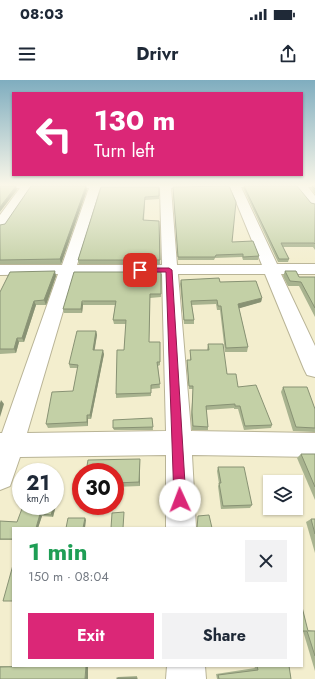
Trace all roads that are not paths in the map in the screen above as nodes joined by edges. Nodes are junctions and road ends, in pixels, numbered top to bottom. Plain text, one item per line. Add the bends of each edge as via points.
1 (8, 212) edge
2 (87, 212) edge
3 (166, 212) edge
4 (246, 212) edge
5 (0, 224) edge
6 (271, 269) junction
7 (315, 269) edge
8 (0, 270) edge
9 (68, 270) junction
10 (169, 270) junction
11 (315, 369) edge
12 (179, 443) junction
13 (5, 445) edge
14 (315, 445) edge
15 (0, 476) edge
16 (181, 527) edge
17 (186, 667) edge
18 (186, 679) edge

1 - 5 street
2 - 9 street
3 - 10 street
4 - 6 street
6 - 7 street
6 - 10 street
6 - 11 street
8 - 9 street
9 - 10 street
9 - 13 street
10 - 12 street
12 - 13 street
12 - 14 street
12 - 16 street
13 - 15 street
17 - 18 street

